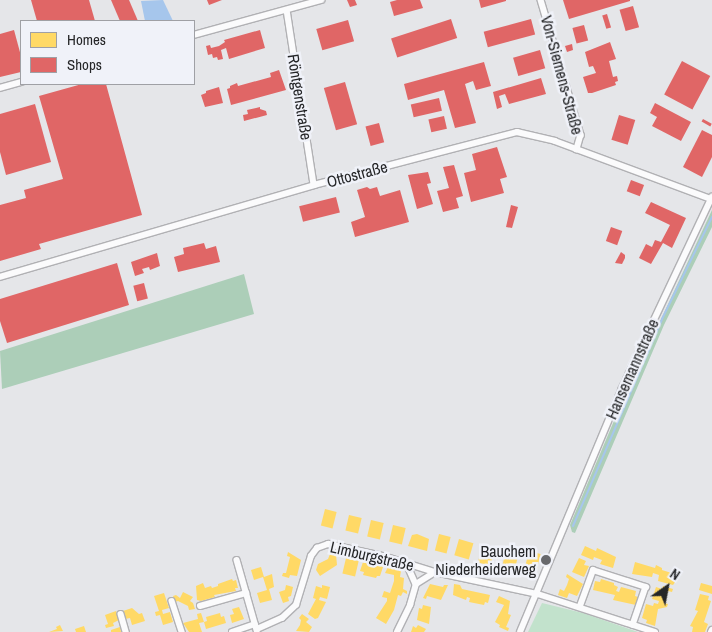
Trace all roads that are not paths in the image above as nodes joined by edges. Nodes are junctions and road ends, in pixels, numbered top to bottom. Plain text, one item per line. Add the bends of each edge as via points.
1 (321, 0) edge
2 (541, 0) edge
3 (287, 10) junction
4 (195, 35) edge
5 (20, 82) edge
6 (0, 88) edge
7 (577, 149) junction
8 (314, 185) junction
9 (712, 198) edge
10 (0, 277) edge
11 (237, 560) dead end
12 (407, 564) junction
13 (435, 572) junction
14 (416, 584) junction
15 (246, 593) junction
16 (538, 594) junction
17 (172, 602) dead end
18 (200, 606) dead end
19 (580, 606) junction
20 (121, 614) dead end
21 (633, 625) junction
22 (257, 628) edge
23 (126, 632) edge
24 (182, 632) edge
25 (232, 632) edge
26 (397, 632) edge
27 (520, 632) edge
28 (655, 632) edge

1 - 3 street
2 - 7 street, Von-Siemens-Straße via 582,135
3 - 4 street
3 - 8 street, Röntgenstraße
5 - 6 street
7 - 8 street, Ottostraße via 517,132
7 - 9 street, Ottostraße
8 - 10 street, Ottostraße
9 - 16 street, Hansemannstraße via 622,388
11 - 15 street
12 - 13 street, Limburgstraße
12 - 14 street
12 - 22 street, Limburgstraße via 335,545 323,545 311,556 296,605 282,618
13 - 14 street
13 - 16 street, Limburgstraße
14 - 26 street
15 - 18 street
15 - 22 street
16 - 19 street, Limburgstraße
16 - 27 street, Hansemannstraße
17 - 24 street
19 - 21 street, Limburgstraße
19 - 21 street via 593,570 646,587
20 - 23 street
21 - 28 street, Limburgstraße
22 - 25 street

